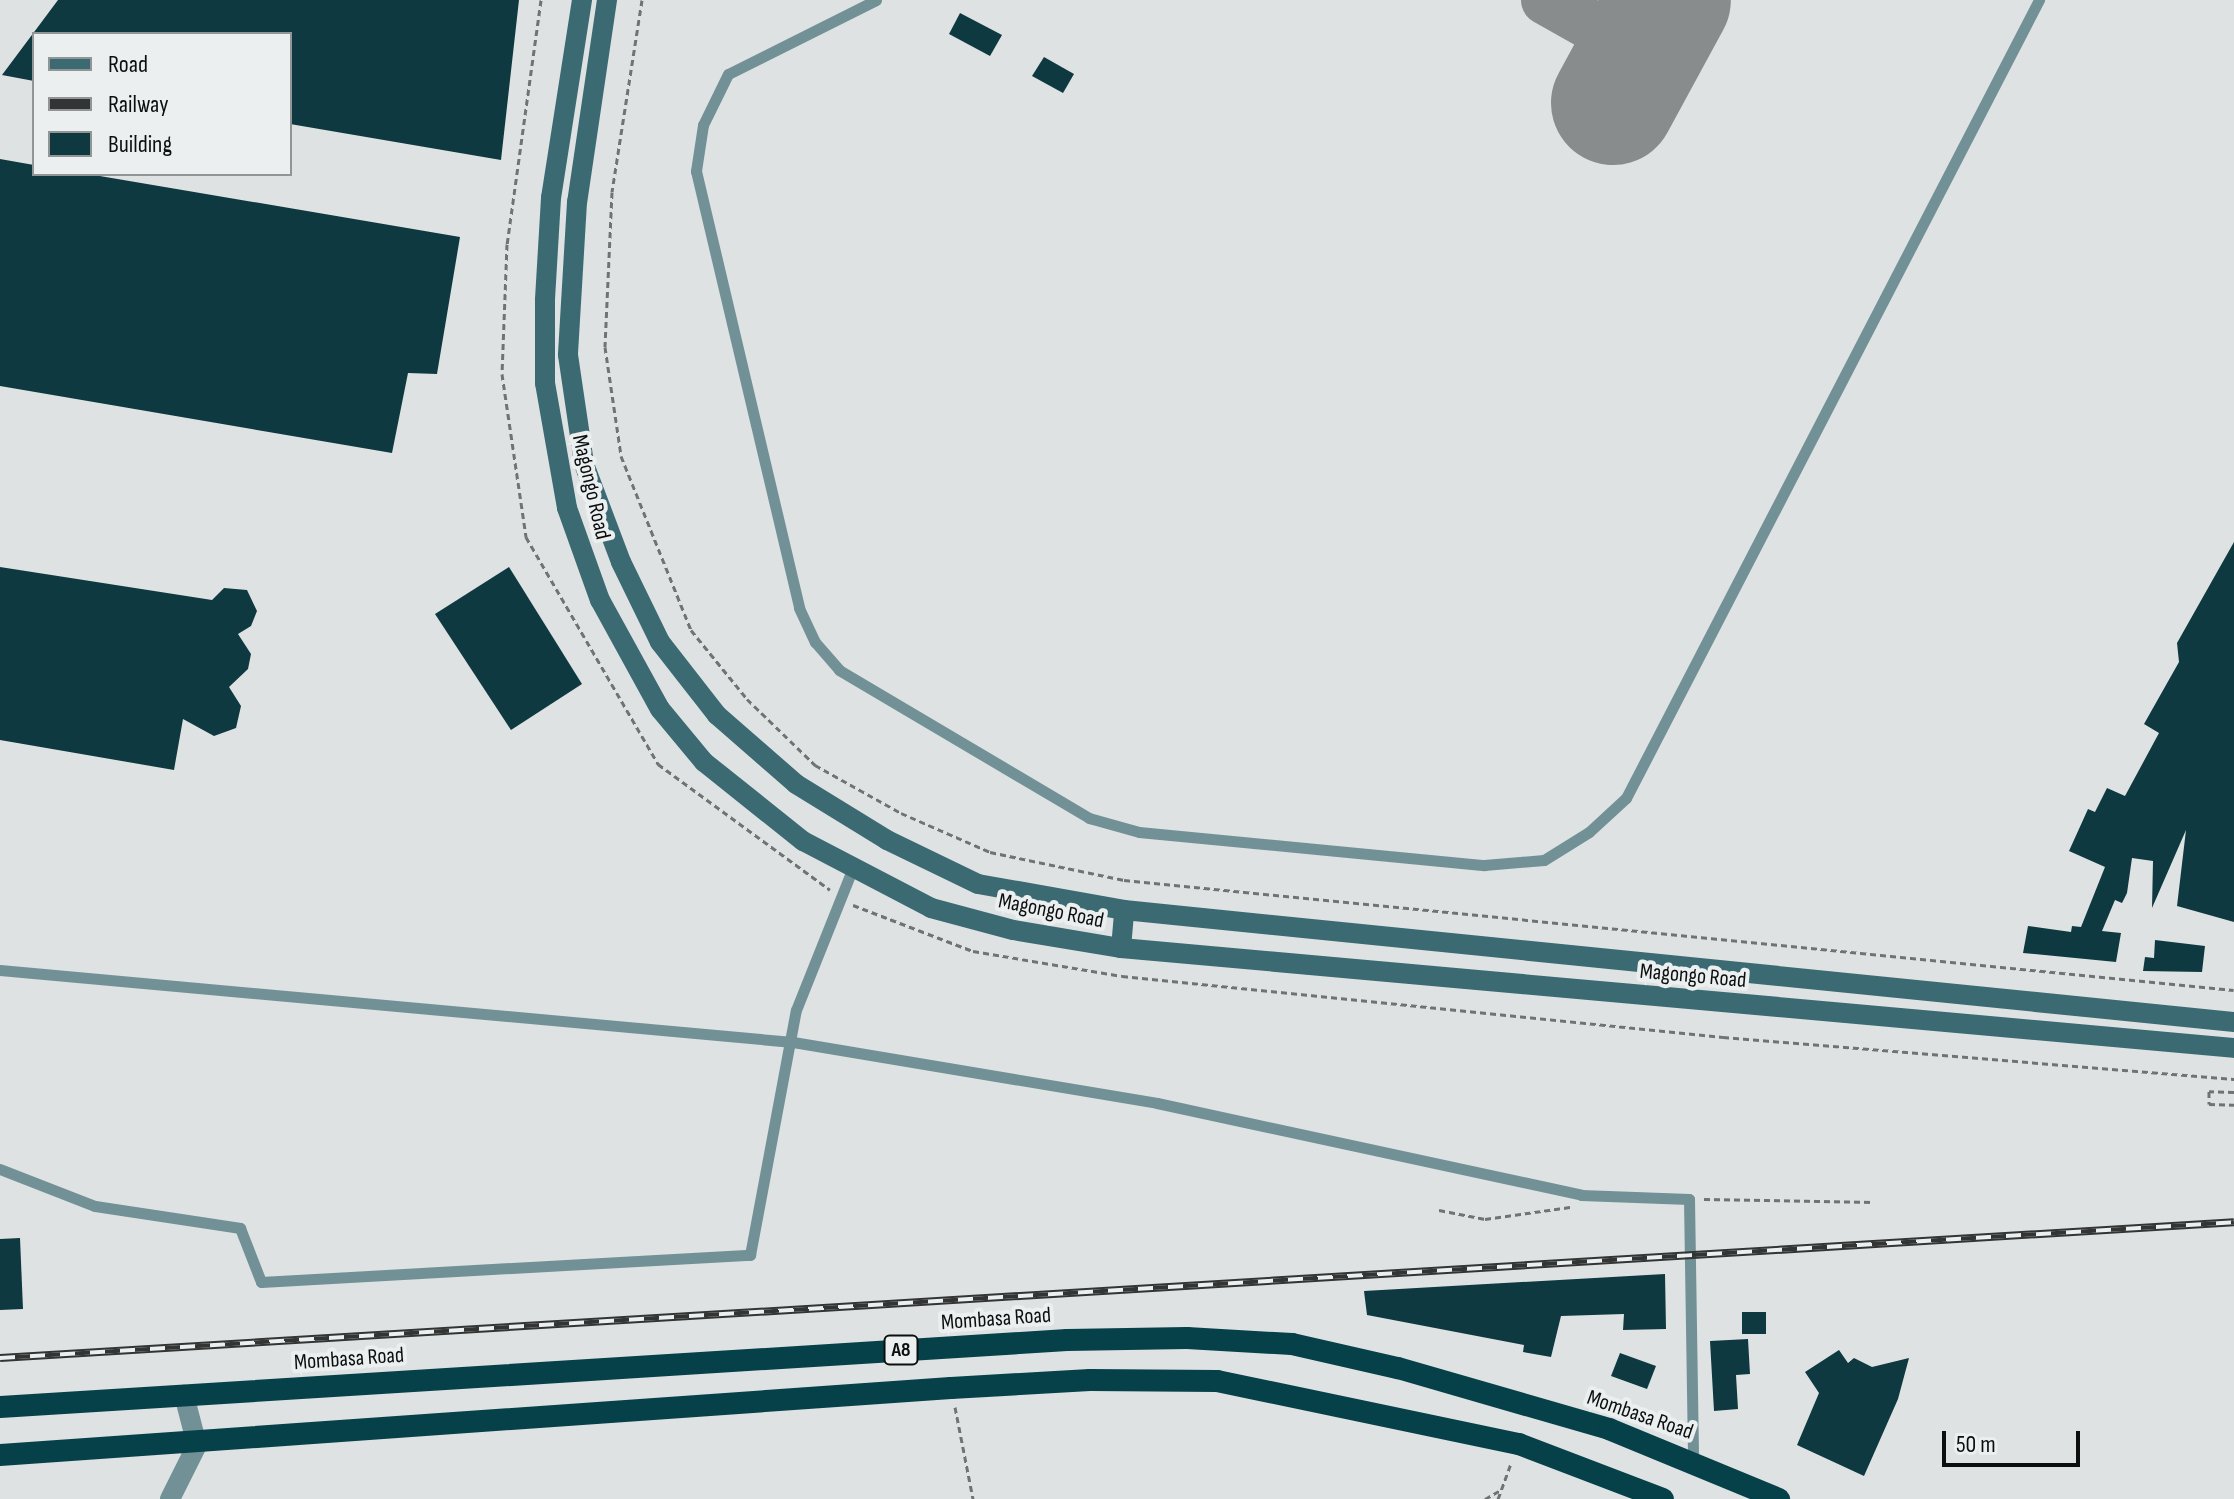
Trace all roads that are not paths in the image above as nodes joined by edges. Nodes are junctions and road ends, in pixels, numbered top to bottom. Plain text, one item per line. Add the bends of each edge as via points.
1 (582, 0) edge
2 (607, 0) edge
3 (876, 0) edge
4 (2039, 0) edge
5 (852, 870) junction
6 (1124, 910) junction
7 (1121, 948) junction
8 (0, 970) edge
9 (2234, 1022) edge
10 (793, 1042) junction
11 (2234, 1048) edge
12 (0, 1169) edge
13 (184, 1395) junction
14 (0, 1407) edge
15 (197, 1445) junction
16 (0, 1455) edge
17 (1693, 1461) junction
18 (170, 1499) edge
19 (1663, 1499) edge
20 (1779, 1499) edge

1 - 5 main road, Magongo Road via 551,198 545,300 545,383 567,508 600,600 660,709 704,762 803,841
2 - 6 main road, Magongo Road via 577,202 568,355 584,464 621,562 660,642 717,715 796,784 887,840 978,884
3 - 4 lane via 728,74 703,125 696,171 799,608 815,642 839,670 1089,818 1139,832 1484,865 1544,860 1589,832 1626,798
5 - 7 main road, Magongo Road via 931,908 1013,930
5 - 10 lane via 796,1010
6 - 7 main road
6 - 9 main road, Magongo Road
7 - 11 main road, Magongo Road
8 - 10 lane
10 - 12 lane via 750,1255 261,1282 240,1228 95,1206
10 - 17 lane via 1157,1103 1581,1195 1689,1199
13 - 14 highway, Mombasa Road / A8
13 - 15 street
13 - 17 highway, Mombasa Road / A8 via 1067,1340 1187,1338 1292,1344 1398,1368 1609,1429
15 - 16 highway, A8
15 - 18 street
15 - 19 highway, A8 via 951,1388 1090,1380 1217,1381 1519,1444
17 - 20 highway, Mombasa Road / A8

